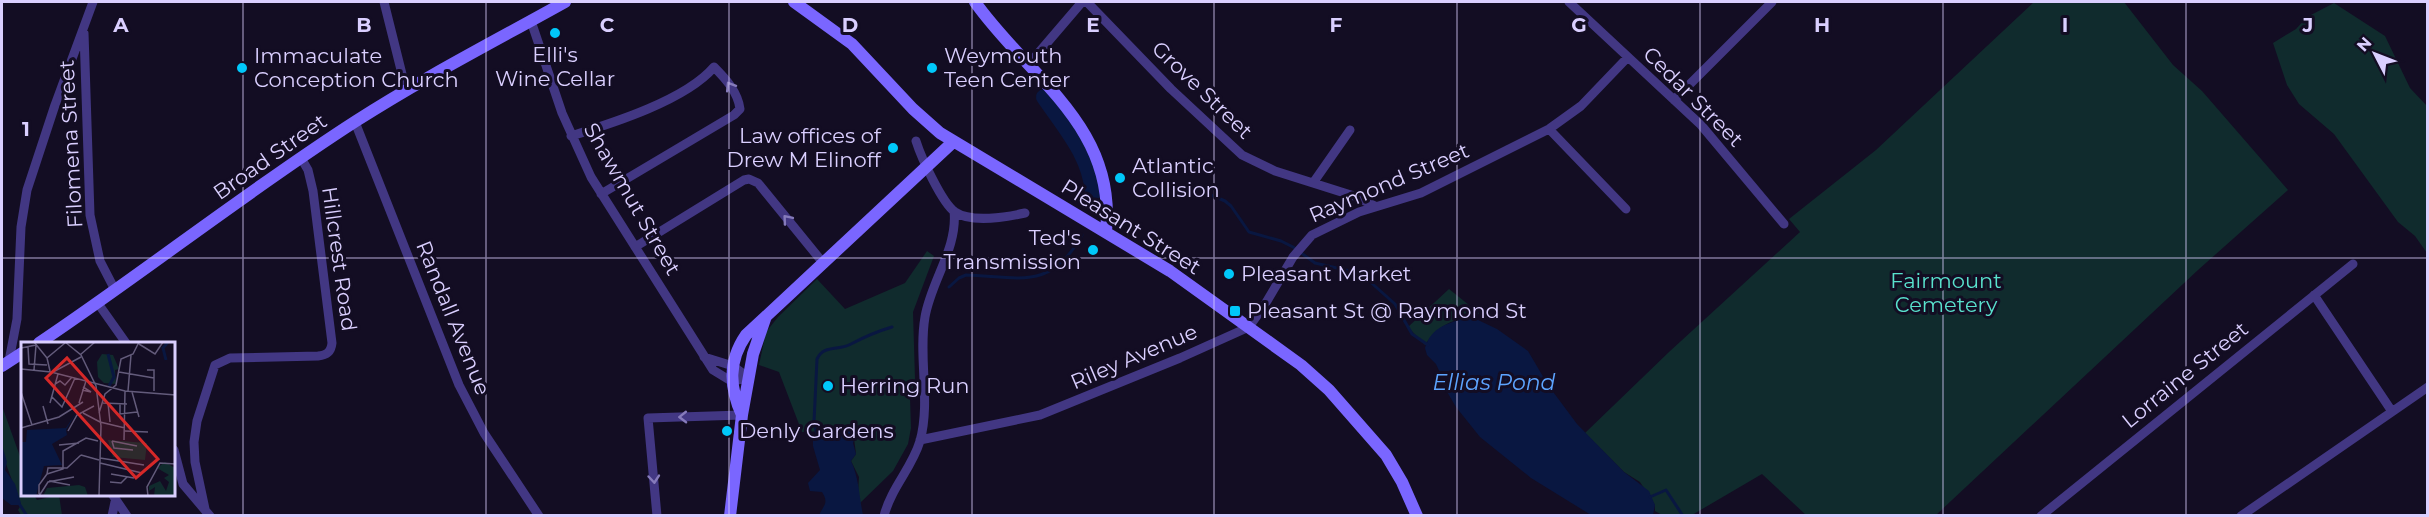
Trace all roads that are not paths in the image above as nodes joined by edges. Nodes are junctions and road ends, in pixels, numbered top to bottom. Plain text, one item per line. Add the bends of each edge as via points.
1 (93, 2) edge
2 (384, 2) edge
3 (565, 2) edge
4 (794, 2) edge
5 (975, 2) edge
6 (1082, 2) edge
7 (1087, 2) edge
8 (1569, 2) edge
9 (1772, 2) edge
10 (531, 21) junction
11 (84, 28) junction
12 (1628, 57) junction
13 (1029, 63) junction
14 (406, 90) junction
15 (1674, 100) junction
16 (355, 122) junction
17 (1549, 129) junction
18 (1350, 130) dead end
19 (571, 136) junction
20 (916, 141) dead end
21 (953, 142) junction
22 (301, 158) junction
23 (926, 169) junction
24 (1313, 183) junction
25 (601, 194) junction
26 (1375, 206) junction
27 (1626, 209) dead end
28 (954, 211) junction
29 (1025, 213) dead end
30 (1784, 224) dead end
31 (1106, 231) junction
32 (635, 247) junction
33 (824, 264) junction
34 (2353, 264) dead end
35 (115, 290) junction
36 (2314, 295) junction
37 (97, 302) junction
38 (766, 317) junction
39 (1249, 327) junction
40 (40, 342) edge
41 (125, 342) edge
42 (21, 354) edge
43 (702, 356) junction
44 (5, 363) edge
45 (732, 373) junction
46 (749, 378) junction
47 (2427, 387) edge
48 (2391, 410) junction
49 (742, 415) junction
50 (920, 440) junction
51 (176, 458) edge
52 (113, 498) edge
53 (208, 513) edge
54 (112, 516) edge
55 (127, 516) edge
56 (539, 516) edge
57 (657, 516) edge
58 (730, 516) edge
59 (884, 516) edge
60 (1417, 516) edge
61 (2041, 516) edge
62 (2241, 516) edge

1 - 11 street
2 - 14 street
3 - 10 main road, Broad Street
4 - 21 main road, Pleasant Street via 852,44 921,118
5 - 13 main road
6 - 13 street
7 - 24 street, Grove Street via 1236,150 1257,163
8 - 12 street, Cedar Street
9 - 15 street
10 - 14 main road, Broad Street
10 - 19 street, Shawmut Street
11 - 35 street, Filomena Street via 90,215 100,261
11 - 44 street via 26,194 17,319
12 - 15 street, Cedar Street
12 - 17 street, Raymond Street via 1581,106
13 - 31 main road via 1092,145 1107,195
14 - 16 main road, Broad Street
15 - 30 street, Cedar Street via 1701,124
16 - 22 main road, Broad Street
16 - 56 street, Randall Avenue via 459,385 484,433
17 - 26 street, Raymond Street via 1421,193
17 - 27 street
18 - 24 street
19 - 25 street, Shawmut Street
25 -> 19 street via 734,115 740,108 729,83 714,67 696,84 633,114
20 - 23 street
21 - 23 main road
21 - 31 main road, Pleasant Street
22 - 35 main road, Broad Street
22 - 53 street, Hillcrest Road via 311,180 331,349 318,356 230,358 216,365 194,442
23 - 28 street
23 - 33 main road
24 - 26 street, Grove Street
25 - 32 street, Shawmut Street
26 - 39 street, Raymond Street via 1319,230 1305,241
28 - 29 street via 994,218
28 - 50 street via 954,234 924,320
31 - 39 main road, Pleasant Street
33 -> 32 street via 758,183 749,179
32 - 43 street, Shawmut Street
33 - 38 main road
34 - 36 street, Lorraine Street
35 - 37 main road, Broad Street
36 - 48 street
36 - 61 street, Lorraine Street
37 - 40 main road, Broad Street
37 - 41 street
38 - 45 main road via 742,342
38 - 46 main road via 757,338
39 - 50 street, Riley Avenue via 1033,417
39 - 60 main road, Pleasant Street via 1329,390 1386,455
42 - 44 main road
43 - 45 street, Shawmut Street
43 - 45 street, Shawmut Street via 720,376
45 - 46 street, Shawmut Street
45 - 46 street, Shawmut Street
45 - 49 main road
46 - 49 main road
47 - 48 street
48 - 62 street
49 -> 57 street via 648,418
49 - 58 main road
50 - 59 street
51 - 53 street via 183,484
52 - 54 street
52 - 55 street

